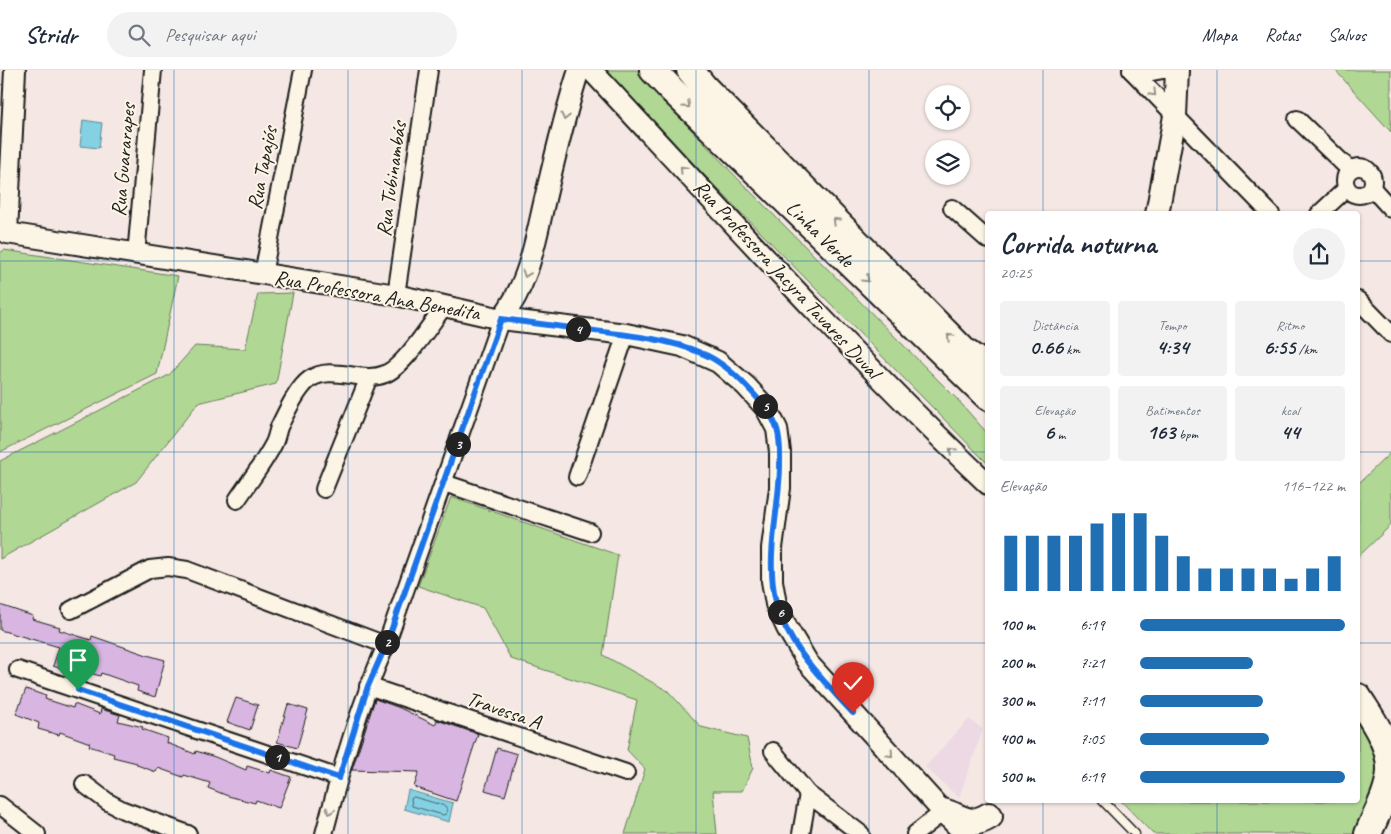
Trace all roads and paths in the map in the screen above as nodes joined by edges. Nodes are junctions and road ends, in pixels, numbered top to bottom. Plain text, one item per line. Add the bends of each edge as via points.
1 (15, 70) edge
2 (153, 70) edge
3 (302, 70) edge
4 (429, 70) edge
5 (579, 70) edge
6 (591, 70) edge
7 (653, 70) edge
8 (690, 70) edge
9 (1131, 70) edge
10 (1163, 70) edge
11 (1177, 70) edge
12 (1175, 116) junction
13 (1297, 119) dead end
14 (1350, 170) junction
15 (1346, 188) junction
16 (1372, 188) junction
17 (952, 208) dead end
18 (1391, 210) edge
19 (1158, 211) edge
20 (1268, 211) edge
21 (1322, 211) edge
22 (3, 236) edge
23 (985, 237) edge
24 (136, 255) junction
25 (263, 274) junction
26 (396, 295) junction
27 (1360, 302) edge
28 (445, 305) junction
29 (501, 319) junction
30 (626, 334) junction
31 (1391, 334) edge
32 (985, 366) edge
33 (369, 377) junction
34 (985, 394) edge
35 (577, 477) dead end
36 (985, 481) edge
37 (444, 483) junction
38 (324, 489) dead end
39 (237, 500) dead end
40 (590, 532) dead end
41 (71, 610) dead end
42 (386, 645) junction
43 (18, 670) dead end
44 (368, 686) junction
45 (1360, 700) edge
46 (772, 750) dead end
47 (626, 773) dead end
48 (339, 778) junction
49 (84, 784) dead end
50 (808, 794) junction
51 (1105, 803) edge
52 (0, 805) edge
53 (943, 812) junction
54 (989, 817) edge
55 (37, 834) edge
56 (188, 834) edge
57 (324, 834) edge
58 (801, 834) edge
59 (860, 834) edge
60 (915, 834) edge
61 (964, 834) edge
62 (1135, 834) edge
63 (1368, 834) edge

1 - 22 street
2 - 24 street, Rua Guararapes
3 - 25 street, Rua Tapajós
4 - 26 street, Rua Tubinambás
5 -> 29 street via 567,106 528,270 516,298
36 -> 6 street, Rua Professora Jacyra Tavares Duval via 823,318
7 -> 34 highway, Linha Verde
32 -> 8 highway, Linha Verde via 964,351
9 - 10 street via 1147,73
9 -> 12 street
11 - 12 main road
12 - 19 main road
12 - 20 street
13 - 14 street
14 - 15 street via 1345,178
14 - 16 street via 1357,166 1365,167 1374,180
15 - 16 street via 1359,195
15 - 21 street
16 - 18 street
17 - 23 street
22 - 24 street, Rua Professora Ana Benedita
24 - 25 street, Rua Professora Ana Benedita
25 - 26 street, Rua Professora Ana Benedita
26 - 28 street, Rua Professora Ana Benedita
27 - 31 street
28 - 29 street, Rua Professora Ana Benedita
28 - 33 street via 398,366 387,374
29 - 30 street, Rua Professora Ana Benedita
29 - 37 street
30 - 35 street
30 -> 53 street, Rua Professora Ana Benedita via 682,346 718,362 766,408 777,430 780,452 780,488 772,548 776,604 808,663
33 - 38 street
33 - 39 street via 320,375 306,382 278,429 272,447
37 - 40 street
37 - 42 street
41 - 42 street via 150,569 168,567 187,570
42 - 44 street
43 - 48 street
44 - 47 street, Travessa A
44 - 48 street
45 - 63 highway via 1385,743 1390,770 1388,785
46 - 50 street
48 -> 57 street
49 - 56 street via 123,810
50 - 58 street
50 - 59 street
51 - 62 lane
52 - 55 street
53 - 54 highway via 972,823
53 - 60 street
53 - 61 street, Rua Professora Ana Benedita

